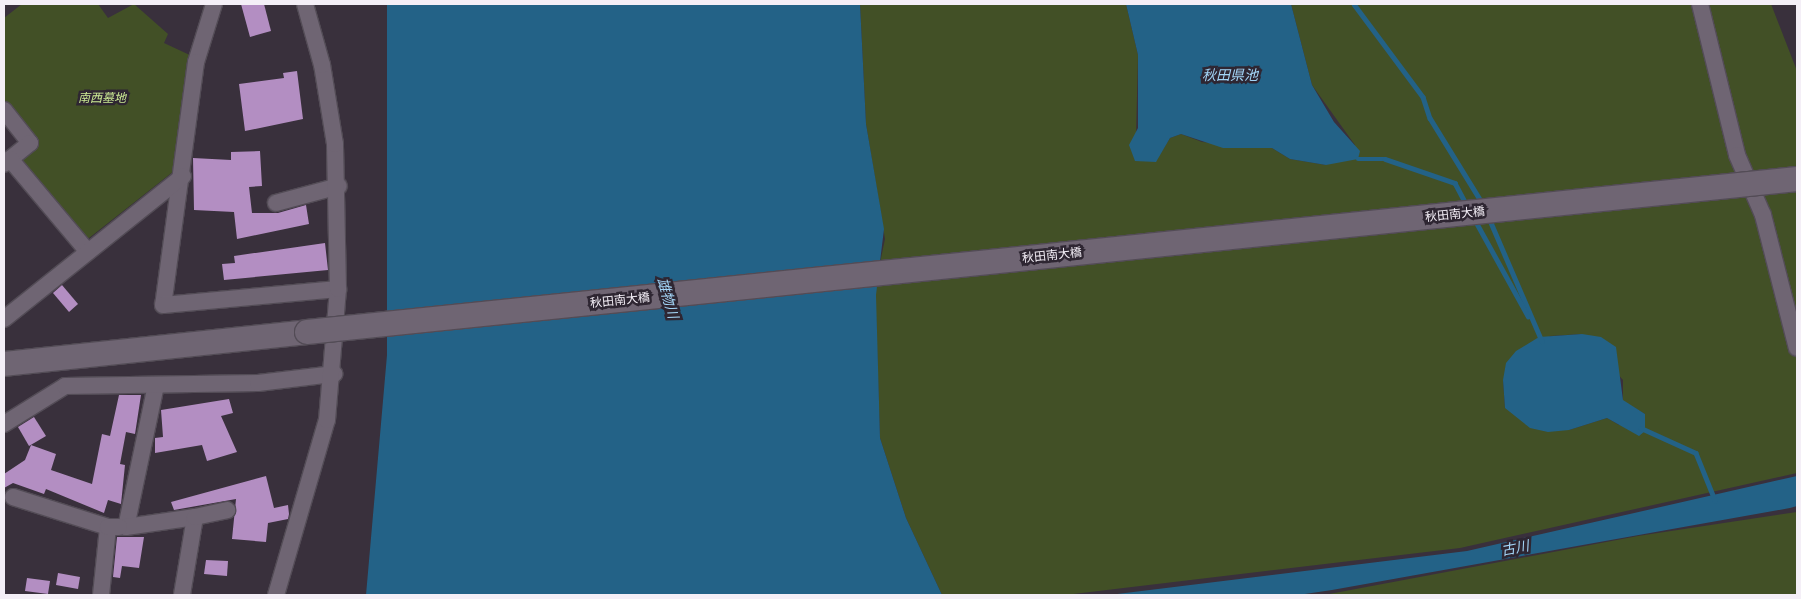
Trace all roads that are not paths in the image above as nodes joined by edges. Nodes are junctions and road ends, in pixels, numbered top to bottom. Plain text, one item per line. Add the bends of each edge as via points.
1 (214, 4) edge
2 (305, 4) edge
3 (1700, 4) edge
4 (4, 110) edge
5 (7, 162) edge
6 (183, 176) junction
7 (1797, 179) edge
8 (339, 186) junction
9 (276, 203) dead end
10 (88, 252) junction
11 (338, 289) junction
12 (4, 319) edge
13 (1797, 348) edge
14 (4, 364) edge
15 (334, 374) junction
16 (156, 385) junction
17 (4, 424) edge
18 (13, 497) dead end
19 (227, 510) dead end
20 (195, 517) junction
21 (108, 527) junction
22 (126, 527) junction
23 (101, 595) edge
24 (182, 595) edge
25 (276, 595) edge

1 - 6 street via 196,62
2 - 8 street via 322,65
3 - 13 street via 1737,155 1763,215
4 - 5 street via 30,142
5 - 10 street
6 - 10 street
6 - 11 street via 163,305
7 - 14 street, 秋田南大橋, bridge
8 - 9 street
8 - 11 street
10 - 12 street
11 - 15 street
15 - 16 street via 258,383
15 - 25 street via 327,420
16 - 17 street via 65,386
16 - 22 street
18 - 21 street
19 - 20 street
20 - 22 street
20 - 24 street
21 - 22 street
21 - 23 street

